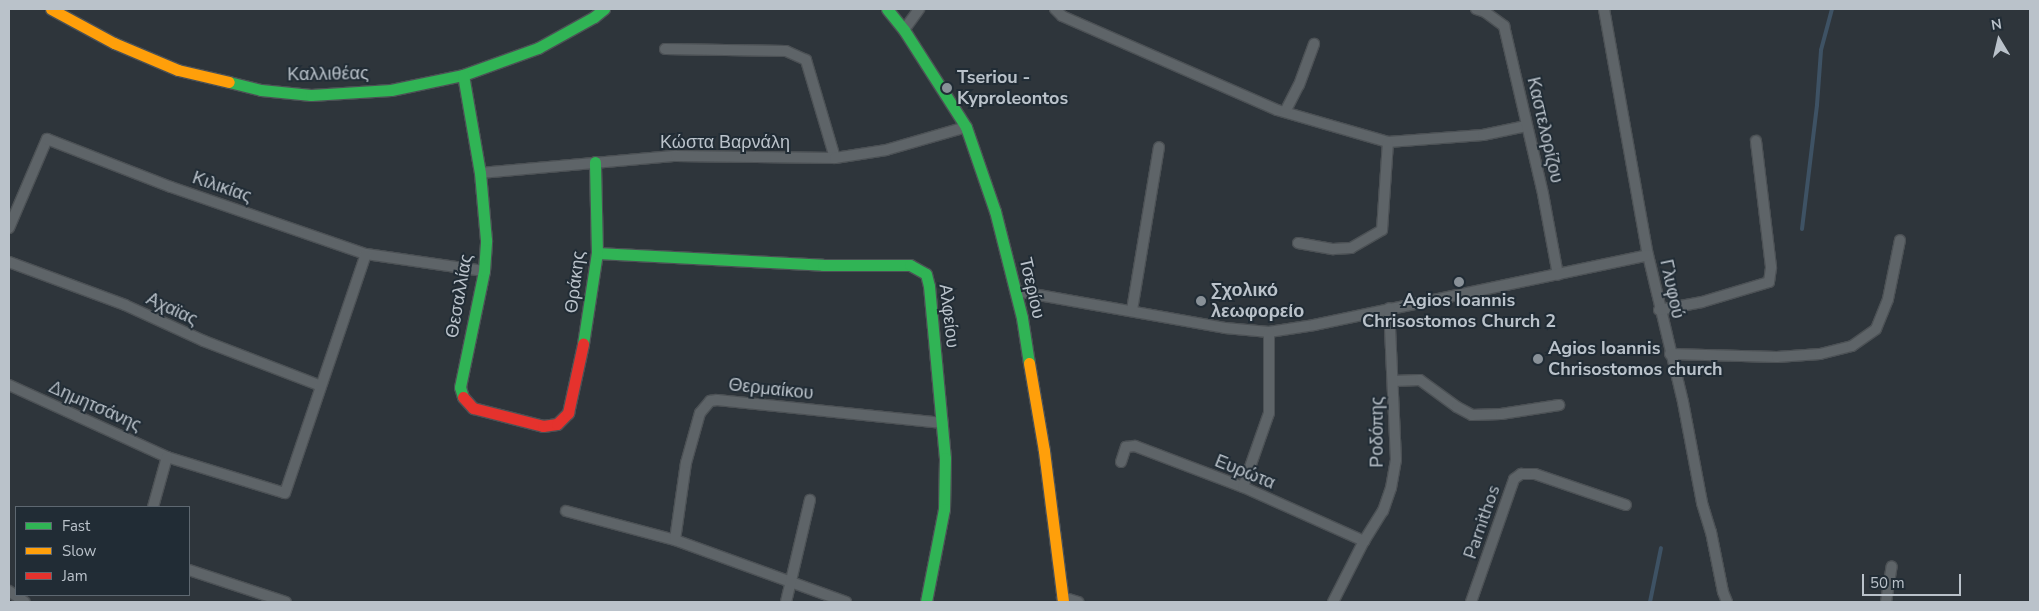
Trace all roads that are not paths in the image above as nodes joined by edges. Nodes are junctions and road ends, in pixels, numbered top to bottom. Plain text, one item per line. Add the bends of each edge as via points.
1 (51, 9) edge
2 (604, 9) edge
3 (887, 9) edge
4 (919, 9) edge
5 (1055, 9) edge
6 (1476, 9) edge
7 (1604, 9) edge
8 (904, 30) junction
9 (1314, 44) dead end
10 (665, 49) dead end
11 (463, 75) junction
12 (1285, 112) junction
13 (1526, 126) junction
14 (966, 127) junction
15 (1756, 141) dead end
16 (1388, 142) junction
17 (1159, 147) dead end
18 (835, 158) junction
19 (595, 162) junction
20 (480, 173) junction
21 (9, 228) edge
22 (1900, 240) dead end
23 (1298, 243) dead end
24 (598, 253) junction
25 (366, 254) junction
26 (1648, 255) junction
27 (9, 262) edge
28 (484, 271) junction
29 (1558, 275) junction
30 (1016, 291) junction
31 (1389, 308) junction
32 (1132, 310) junction
33 (1659, 310) junction
34 (1269, 332) junction
35 (1670, 354) junction
36 (1393, 381) junction
37 (9, 385) edge
38 (321, 386) junction
39 (570, 404) joint
40 (1558, 405) dead end
41 (944, 423) junction
42 (167, 457) junction
43 (1121, 462) dead end
44 (1243, 487) junction
45 (810, 500) dead end
46 (153, 506) edge
47 (1626, 506) dead end
48 (566, 511) dead end
49 (675, 540) junction
50 (1364, 542) junction
51 (1892, 566) dead end
52 (190, 570) edge
53 (791, 582) junction
54 (1063, 600) edge
55 (286, 602) edge
56 (786, 602) edge
57 (846, 602) edge
58 (926, 602) edge
59 (1078, 602) edge
60 (1333, 602) edge
61 (1471, 602) edge
62 (1727, 602) edge
63 (1886, 602) edge

1 - 11 street, Καλλιθέας via 114,43 178,70 261,90 311,95 391,90
2 - 11 street, Καλλιθέας via 538,48
3 - 8 street, Τσερίου
4 - 8 street
5 - 12 street via 1062,16
6 - 13 street, Καστελορίζου via 1504,26
7 - 26 street, Γλυφού
8 - 14 street, Τσερίου
9 - 12 street
10 - 18 street via 786,51 806,60
11 - 20 street, Θεσαλλίας
12 - 16 street
13 - 16 street via 1483,135
13 - 29 street, Καστελορίζου
14 - 18 street, Κώστα Βαρνάλη via 886,150
14 - 30 street, Τσερίου via 995,211
15 - 33 street via 1771,267 1769,282 1702,302
16 - 23 street via 1382,230 1351,248 1333,249
17 - 32 street
18 - 19 street, Κώστα Βαρνάλη via 676,156
19 - 20 street, Κώστα Βαρνάλη
19 - 24 street, Θράκης
20 - 28 street, Θεσαλλίας via 486,240
21 - 25 street, Κιλικίας via 47,139 171,187
22 - 35 street via 1888,299 1876,329 1852,346 1820,354 1777,357
24 - 39 street, Θράκης
24 - 41 street, Αλφείου via 918,268 926,274 929,286
25 - 28 street, Κιλικίας
25 - 38 street
26 - 29 street
26 - 33 street, Γλυφού
27 - 38 street, Αχαϊας via 125,305 204,342
28 - 39 street, Θεσαλλίας via 460,387 463,399 473,408 543,426 557,424 564,419
29 - 31 street
30 - 32 street
30 - 54 street, Τσερίου via 1044,451
31 - 34 street
31 - 36 street, Ροδόπης
32 - 34 street via 1225,328
33 - 35 street, Γλυφού
34 - 44 street via 1269,413
35 - 62 street, Γλυφού
36 - 40 street via 1420,380 1472,415
36 - 50 street, Ροδόπης via 1396,460 1391,488 1383,511
37 - 42 street, Δημητσάνης
38 - 42 street, Δημητσάνης via 285,493
41 - 49 street, Θερμαίκου via 710,401 700,413 686,463
41 - 58 street, Αλφείου via 944,509
42 - 46 street
43 - 44 street, Ευρώτα via 1126,447 1135,446
44 - 50 street, Ευρώτα
45 - 53 street
47 - 61 street, Parnithos via 1535,474 1521,474 1514,479
48 - 49 street
49 - 53 street
50 - 60 street, Ροδόπης
51 - 63 street
52 - 55 street
53 - 56 street
53 - 57 street
54 - 59 street

